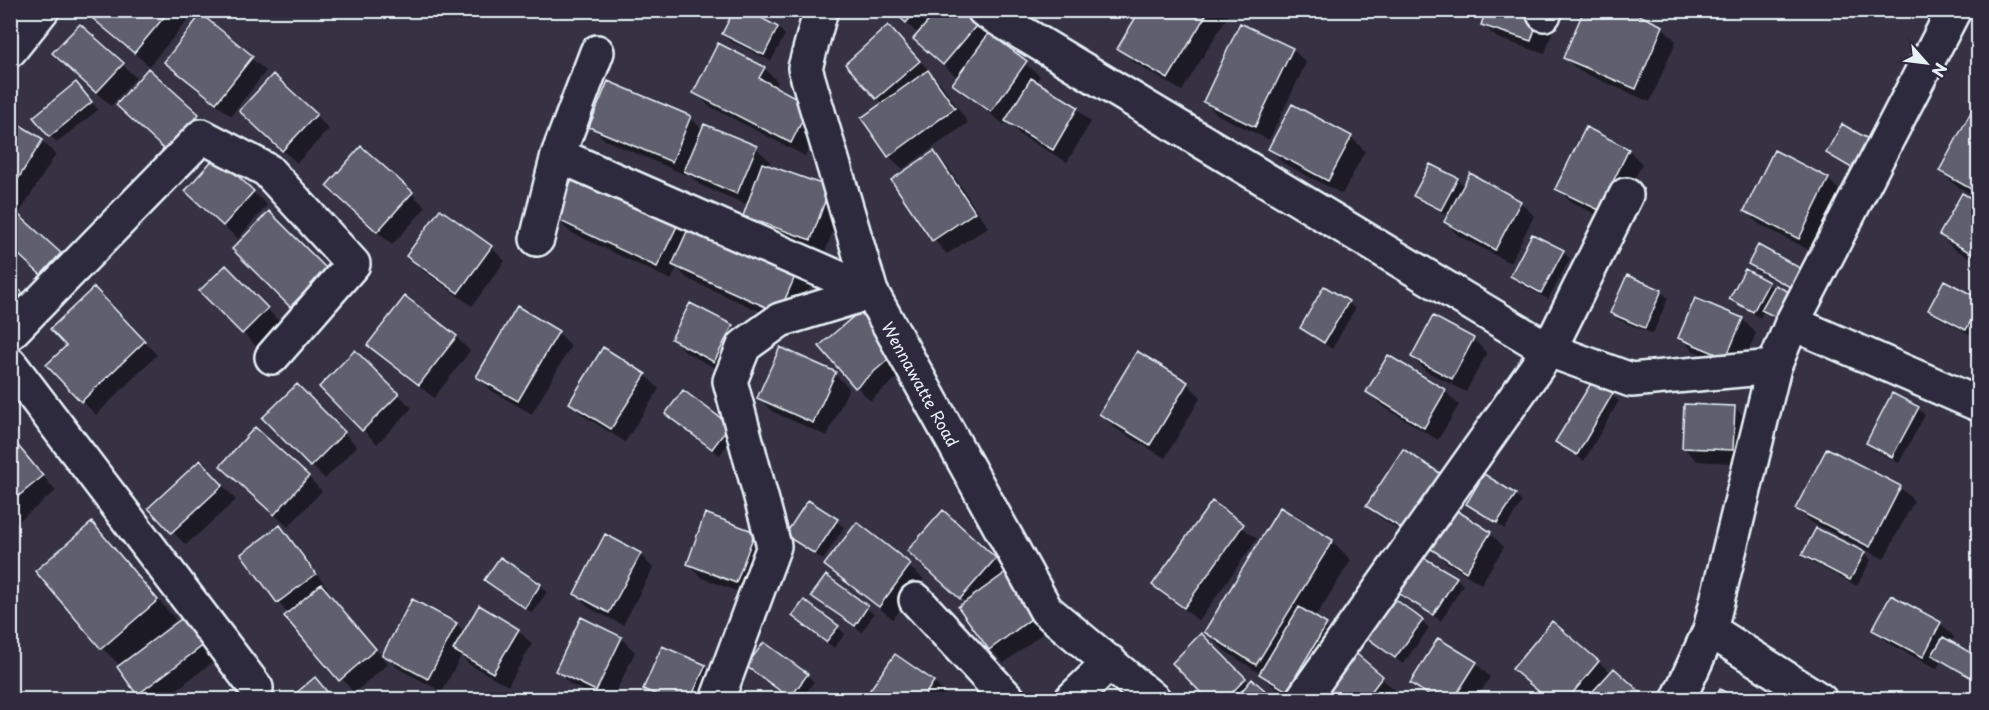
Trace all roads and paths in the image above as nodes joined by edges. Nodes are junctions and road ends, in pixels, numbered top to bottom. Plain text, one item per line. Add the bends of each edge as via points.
1 (42, 10) edge
2 (821, 10) edge
3 (984, 10) edge
4 (1954, 10) edge
5 (10, 50) edge
6 (597, 52) dead end
7 (558, 154) junction
8 (1626, 195) dead end
9 (537, 239) dead end
10 (870, 292) junction
11 (1792, 323) junction
12 (10, 333) edge
13 (1549, 350) junction
14 (272, 357) dead end
15 (10, 364) edge
16 (1774, 367) junction
17 (1978, 404) edge
18 (916, 600) dead end
19 (1710, 630) junction
20 (1110, 662) junction
21 (256, 688) dead end
22 (717, 699) edge
23 (1009, 699) edge
24 (1071, 699) edge
25 (1154, 699) edge
26 (1302, 699) edge
27 (1678, 699) edge
28 (1820, 699) edge

1 - 5 street
2 - 10 street, Wennawatte Road via 805,68
3 - 13 street
4 - 11 street
6 - 7 street
7 - 9 street
7 - 10 street
8 - 13 street
10 - 20 street, Wennawatte Road via 1046,610
10 - 22 street via 780,320 744,346 730,381 774,546
11 - 16 street
11 - 17 street
12 - 14 street via 202,136 267,170 353,264
13 - 16 street via 1631,380
13 - 26 street
15 - 21 street
16 - 19 street
18 - 23 street
19 - 27 street
19 - 28 street
20 - 24 street
20 - 25 street, Wennawatte Road

